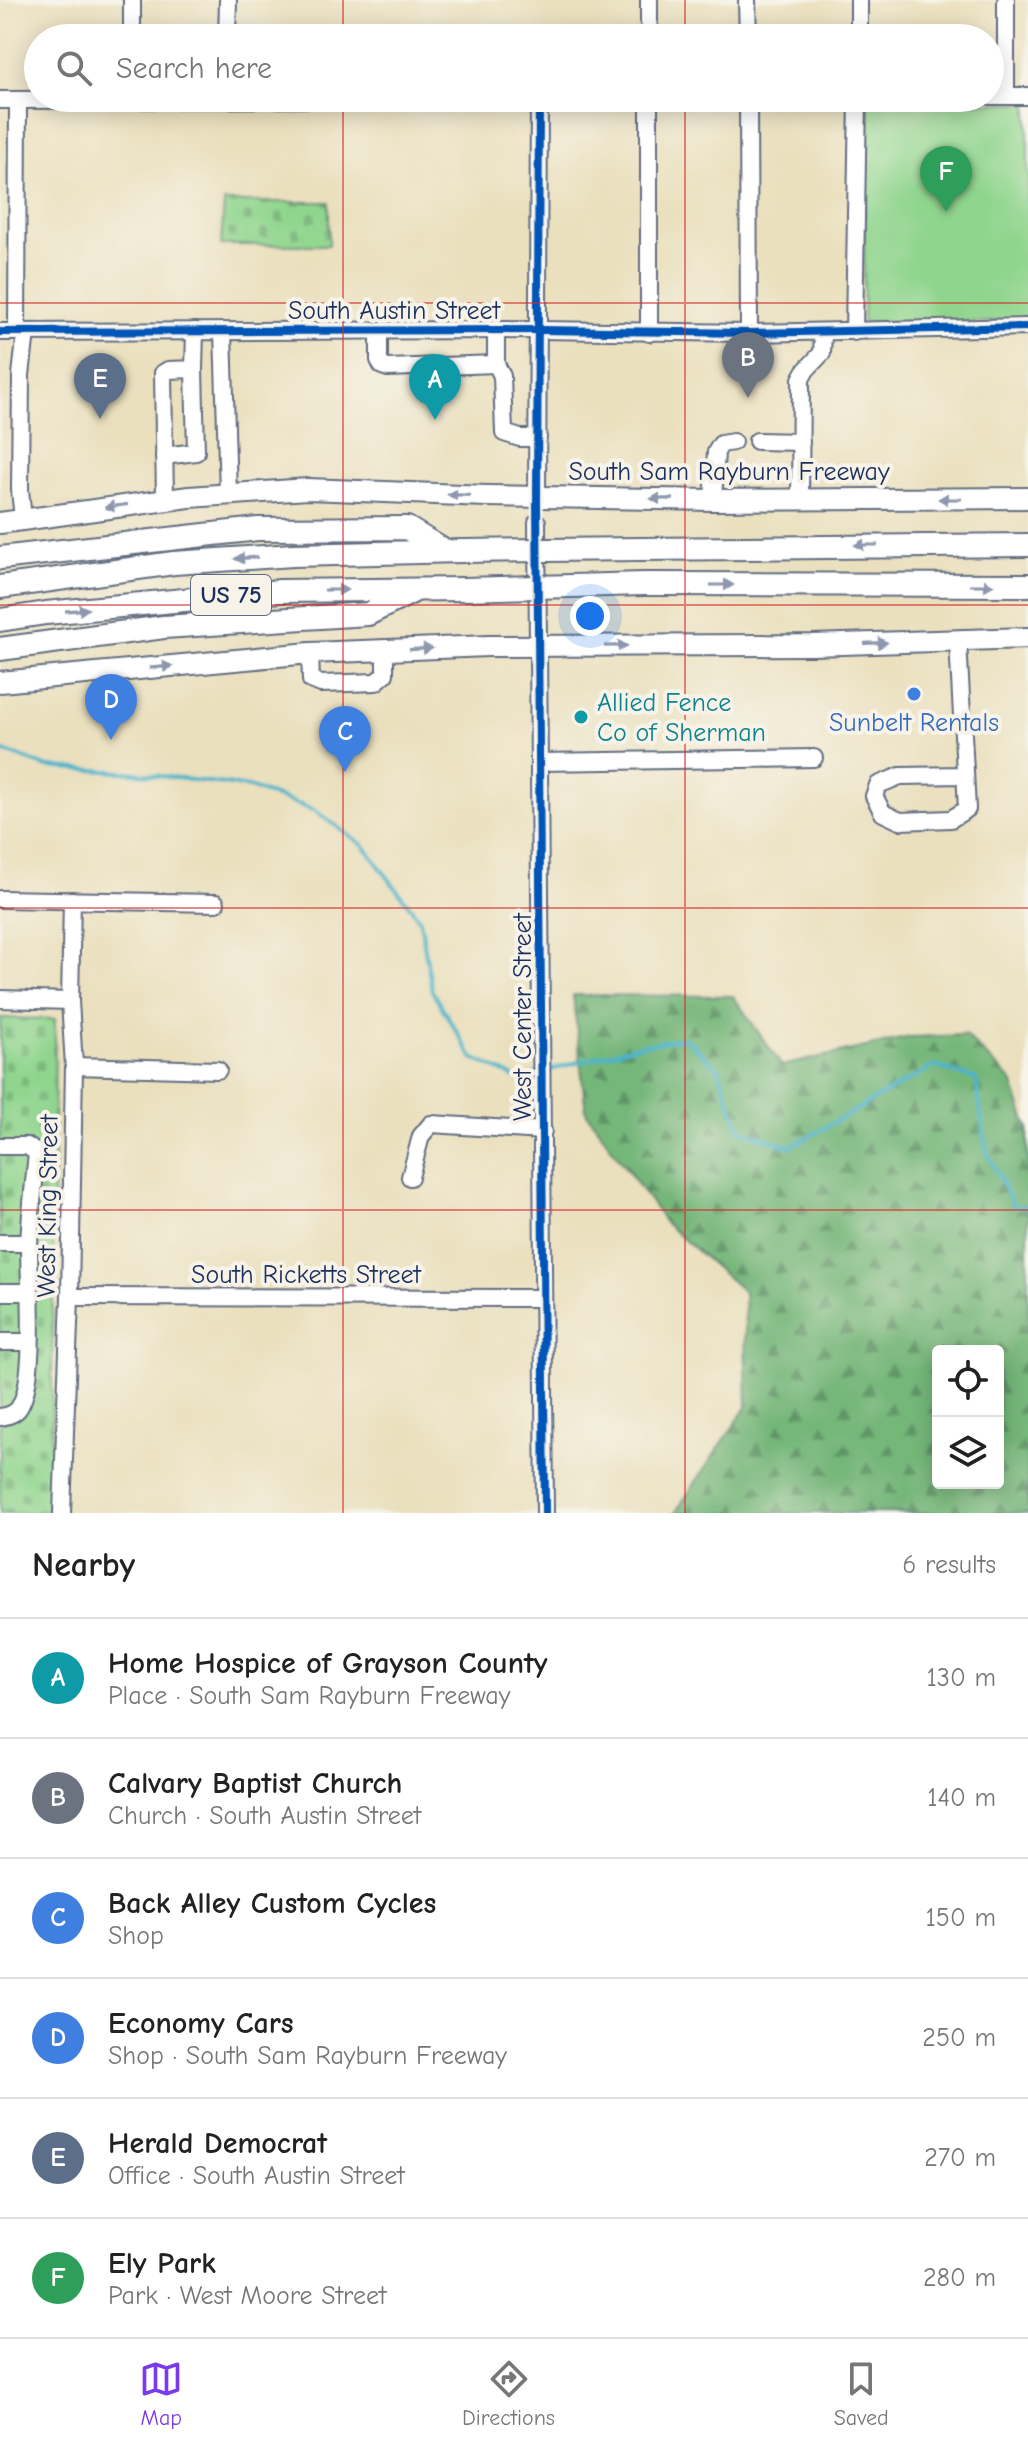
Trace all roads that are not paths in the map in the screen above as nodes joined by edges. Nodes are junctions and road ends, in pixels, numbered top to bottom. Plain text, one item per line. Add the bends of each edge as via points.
1 (132, 0) edge
2 (228, 0) edge
3 (649, 0) edge
4 (747, 0) edge
5 (859, 0) edge
6 (1006, 0) edge
7 (132, 24) edge
8 (227, 24) edge
9 (649, 24) edge
10 (748, 24) edge
11 (859, 24) edge
12 (1004, 24) edge
13 (1004, 96) edge
14 (1028, 96) edge
15 (0, 100) edge
16 (18, 100) junction
17 (24, 100) edge
18 (539, 112) edge
19 (649, 112) edge
20 (748, 112) edge
21 (858, 112) edge
22 (1028, 327) edge
23 (379, 330) junction
24 (496, 330) junction
25 (539, 330) junction
26 (195, 331) junction
27 (223, 331) junction
28 (14, 332) edge
29 (854, 332) junction
30 (649, 333) junction
31 (749, 333) junction
32 (823, 333) junction
33 (496, 364) junction
34 (194, 369) junction
35 (538, 438) junction
36 (757, 441) dead end
37 (733, 442) dead end
38 (801, 442) junction
39 (164, 456) junction
40 (228, 494) junction
41 (537, 498) junction
42 (1028, 498) edge
43 (165, 500) junction
44 (713, 500) junction
45 (800, 500) junction
46 (23, 519) junction
47 (537, 522) dead end
48 (0, 523) edge
49 (1028, 545) edge
50 (454, 551) junction
51 (0, 558) edge
52 (1028, 585) edge
53 (0, 587) edge
54 (418, 590) junction
55 (0, 620) edge
56 (1028, 638) edge
57 (958, 641) junction
58 (538, 647) junction
59 (0, 649) edge
60 (385, 651) junction
61 (310, 653) junction
62 (0, 682) edge
63 (814, 758) dead end
64 (540, 762) junction
65 (965, 775) junction
66 (0, 899) edge
67 (72, 900) junction
68 (216, 903) dead end
69 (0, 999) edge
70 (70, 1001) junction
71 (74, 1066) junction
72 (218, 1070) dead end
73 (543, 1131) junction
74 (0, 1146) edge
75 (410, 1177) dead end
76 (0, 1243) edge
77 (29, 1243) junction
78 (0, 1292) edge
79 (29, 1292) junction
80 (70, 1297) junction
81 (543, 1298) junction
82 (0, 1342) edge
83 (30, 1342) junction
84 (0, 1417) edge
85 (62, 1513) edge
86 (545, 1513) edge

1 - 7 street
2 - 8 street
3 - 9 street
4 - 10 street
5 - 11 street
6 - 12 street
13 - 14 street
15 - 16 street
16 - 17 street
16 - 28 street
18 - 25 street
19 - 30 street
20 - 31 street
21 - 29 street
22 - 29 street, South Austin Street
23 - 24 street, South Austin Street
23 - 27 street, South Austin Street
23 - 33 street via 379,360 388,368
24 - 25 street, South Austin Street
24 - 33 street
25 - 30 street, South Austin Street
25 - 35 street
26 - 27 street, South Austin Street
26 - 28 street, South Austin Street
26 - 34 street
27 - 40 street
28 - 46 street via 21,375
29 - 32 street, South Austin Street
30 - 31 street, South Austin Street
31 - 32 street, South Austin Street
32 - 38 street via 822,353 801,379
33 - 35 street via 502,376 504,433
34 - 39 street via 163,373
34 - 39 street via 196,452
35 - 41 street
36 - 38 street
37 - 44 street via 721,444 716,452
38 - 45 street
39 - 43 street
41 -> 40 main road, South Sam Rayburn Freeway via 308,489
40 - 43 main road, South Sam Rayburn Freeway
44 -> 41 main road, South Sam Rayburn Freeway
42 -> 45 main road, South Sam Rayburn Freeway
43 -> 46 main road, South Sam Rayburn Freeway
44 - 45 main road, South Sam Rayburn Freeway
46 - 48 main road, South Sam Rayburn Freeway
47 - 58 street, West Center Street
49 -> 50 highway, US 75, bridge
50 - 51 highway via 407,528 258,529
50 -> 53 highway, US 75 via 174,563
54 -> 52 highway, US 75, bridge via 644,584
55 -> 54 highway, US 75 via 280,591
54 - 59 highway via 368,614 164,627
56 - 57 main road
58 -> 57 main road
57 - 65 street
60 -> 58 main road
58 - 64 street, West Center Street
60 - 61 main road
60 - 61 street via 385,674 376,682 335,684 311,680
62 -> 61 main road
63 - 64 street
64 - 73 street, West Center Street
65 - 65 street via 967,809 951,819 900,821 883,813 874,796 878,785 900,776
66 - 67 street
67 - 68 street
67 - 70 street, West King Street
69 - 70 street
70 - 71 street, West King Street
71 - 72 street
71 - 80 street, West King Street
73 - 75 street via 431,1124 421,1136
73 - 81 street, West Center Street
74 - 77 street via 27,1146 37,1153
76 - 77 street
77 - 79 street
78 - 79 street
79 - 83 street
80 - 81 street, South Ricketts Street
80 - 85 street, West King Street
81 - 86 street, West Center Street
82 - 83 street
83 - 84 street via 20,1408

